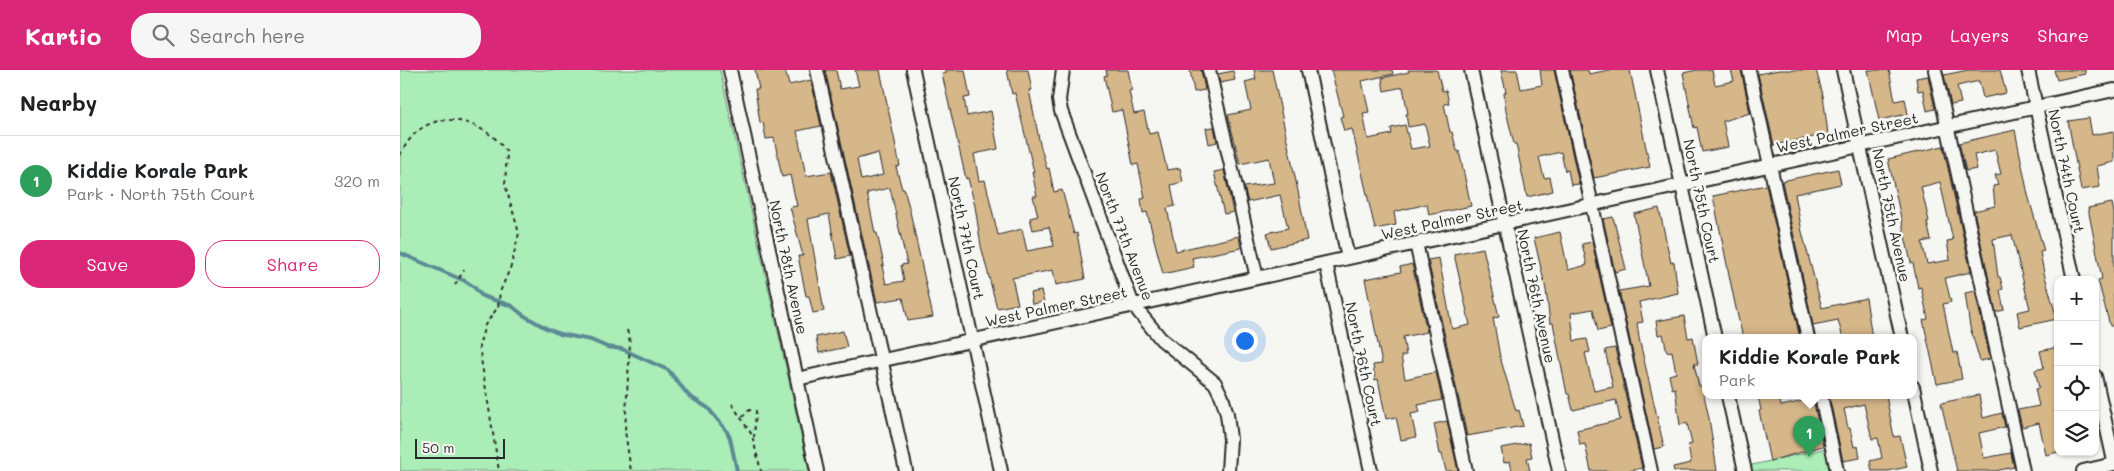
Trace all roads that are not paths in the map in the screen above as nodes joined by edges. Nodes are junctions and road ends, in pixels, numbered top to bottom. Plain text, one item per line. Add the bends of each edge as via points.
1 (730, 70) edge
2 (817, 70) edge
3 (913, 70) edge
4 (1063, 70) edge
5 (1209, 70) edge
6 (1308, 70) edge
7 (1471, 70) edge
8 (1562, 70) edge
9 (1657, 70) edge
10 (1750, 70) edge
11 (1843, 70) edge
12 (1935, 70) edge
13 (2028, 70) edge
14 (2114, 90) edge
15 (2036, 107) junction
16 (1947, 127) junction
17 (1860, 146) junction
18 (1770, 165) junction
19 (1682, 185) junction
20 (1592, 205) junction
21 (1505, 224) junction
22 (1416, 243) junction
23 (1348, 258) junction
24 (1326, 263) junction
25 (2073, 276) edge
26 (1257, 278) junction
27 (1133, 305) junction
28 (1715, 334) edge
29 (1807, 334) edge
30 (1901, 334) edge
31 (972, 341) junction
32 (882, 361) junction
33 (797, 379) junction
34 (2099, 394) edge
35 (1729, 399) edge
36 (1822, 399) edge
37 (1915, 399) edge
38 (2114, 463) edge
39 (816, 471) edge
40 (906, 471) edge
41 (1001, 471) edge
42 (1228, 471) edge
43 (1371, 471) edge
44 (1466, 471) edge
45 (1559, 471) edge
46 (1651, 471) edge
47 (1744, 471) edge
48 (1838, 471) edge
49 (1931, 471) edge
50 (2023, 471) edge
51 (2083, 471) edge

1 - 33 street, North 78th Avenue
2 - 32 street
3 - 31 street, North 77th Court
4 - 27 street, North 77th Avenue via 1059,100 1061,111
5 - 26 street
6 - 23 street
7 - 21 street, North 76th Avenue
8 - 20 street
9 - 19 street, North 75th Court
10 - 18 street
11 - 17 street, North 75th Avenue
12 - 16 street
13 - 15 street, North 74th Court
14 - 15 street, West Palmer Street
15 - 16 street, West Palmer Street
15 - 25 street, North 74th Court
16 - 17 street, West Palmer Street
16 - 50 street
17 - 18 street, West Palmer Street
17 - 30 street, North 75th Avenue
18 - 19 street, West Palmer Street
18 - 29 street
19 - 20 street, West Palmer Street
19 - 28 street, North 75th Court
20 - 21 street, West Palmer Street
20 - 46 street
21 - 22 street, West Palmer Street
21 - 45 street, North 76th Avenue
22 - 23 street, West Palmer Street
22 - 44 street
23 - 24 street, West Palmer Street
24 - 26 street, West Palmer Street
24 - 43 street, North 76th Court
26 - 27 street, West Palmer Street
27 - 31 street, West Palmer Street
27 - 42 street, North 77th Avenue via 1161,339 1214,383 1227,414 1230,439
31 - 32 street, West Palmer Street
31 - 41 street, North 77th Court
32 - 33 street, West Palmer Street
32 - 40 street
33 - 39 street, North 78th Avenue
34 - 38 street
35 - 47 street
36 - 48 street
37 - 49 street
38 - 51 street

